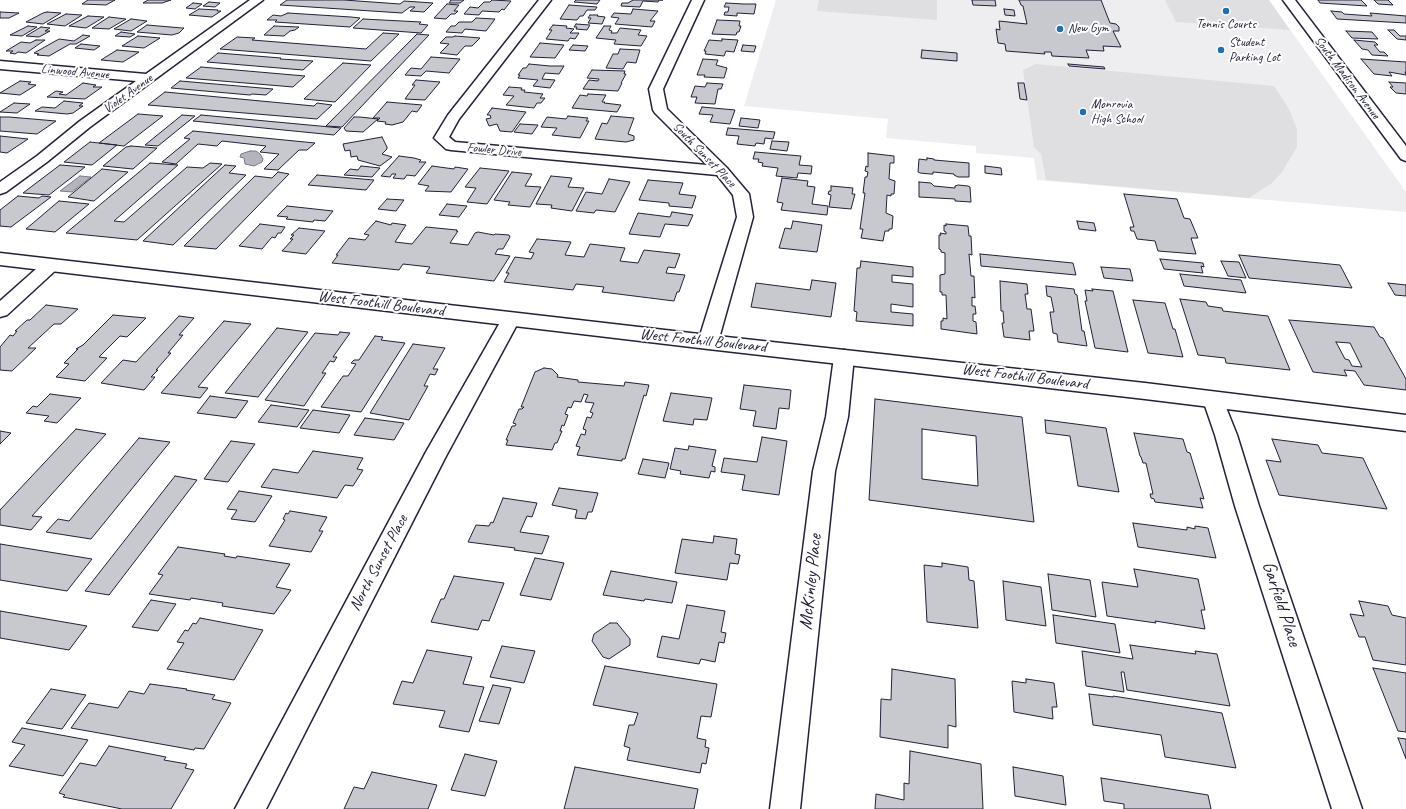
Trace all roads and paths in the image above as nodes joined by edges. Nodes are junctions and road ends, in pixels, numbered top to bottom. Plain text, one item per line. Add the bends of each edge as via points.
1 (258, 0) edge
2 (545, 0) edge
3 (698, 0) edge
4 (1289, 0) edge
5 (0, 65) edge
6 (150, 78) junction
7 (1406, 156) edge
8 (722, 171) junction
9 (0, 189) edge
10 (0, 259) edge
11 (51, 265) junction
12 (0, 311) edge
13 (511, 319) junction
14 (708, 342) junction
15 (844, 356) junction
16 (1213, 400) junction
17 (1406, 423) edge
18 (250, 809) edge
19 (785, 809) edge
20 (1347, 809) edge

1 - 6 street, Violet Avenue
2 - 8 street, Fowler Drive via 453,118 441,138 450,146
3 - 8 street, South Sunset Place via 656,89 660,110
4 - 7 street, South Madison Avenue
5 - 6 street, Linwood Avenue
6 - 9 street, Violet Avenue
8 - 14 street, South Sunset Place via 741,194 745,216
10 - 11 main road, West Foothill Boulevard
11 - 12 street
11 - 13 main road, West Foothill Boulevard
13 - 14 main road, West Foothill Boulevard
13 - 18 street, North Sunset Place via 434,458
14 - 15 main road, West Foothill Boulevard
15 - 16 main road, West Foothill Boulevard
15 - 19 street, McKinley Place via 836,417 824,470
16 - 17 main road, West Foothill Boulevard
16 - 20 street, Garfield Place

